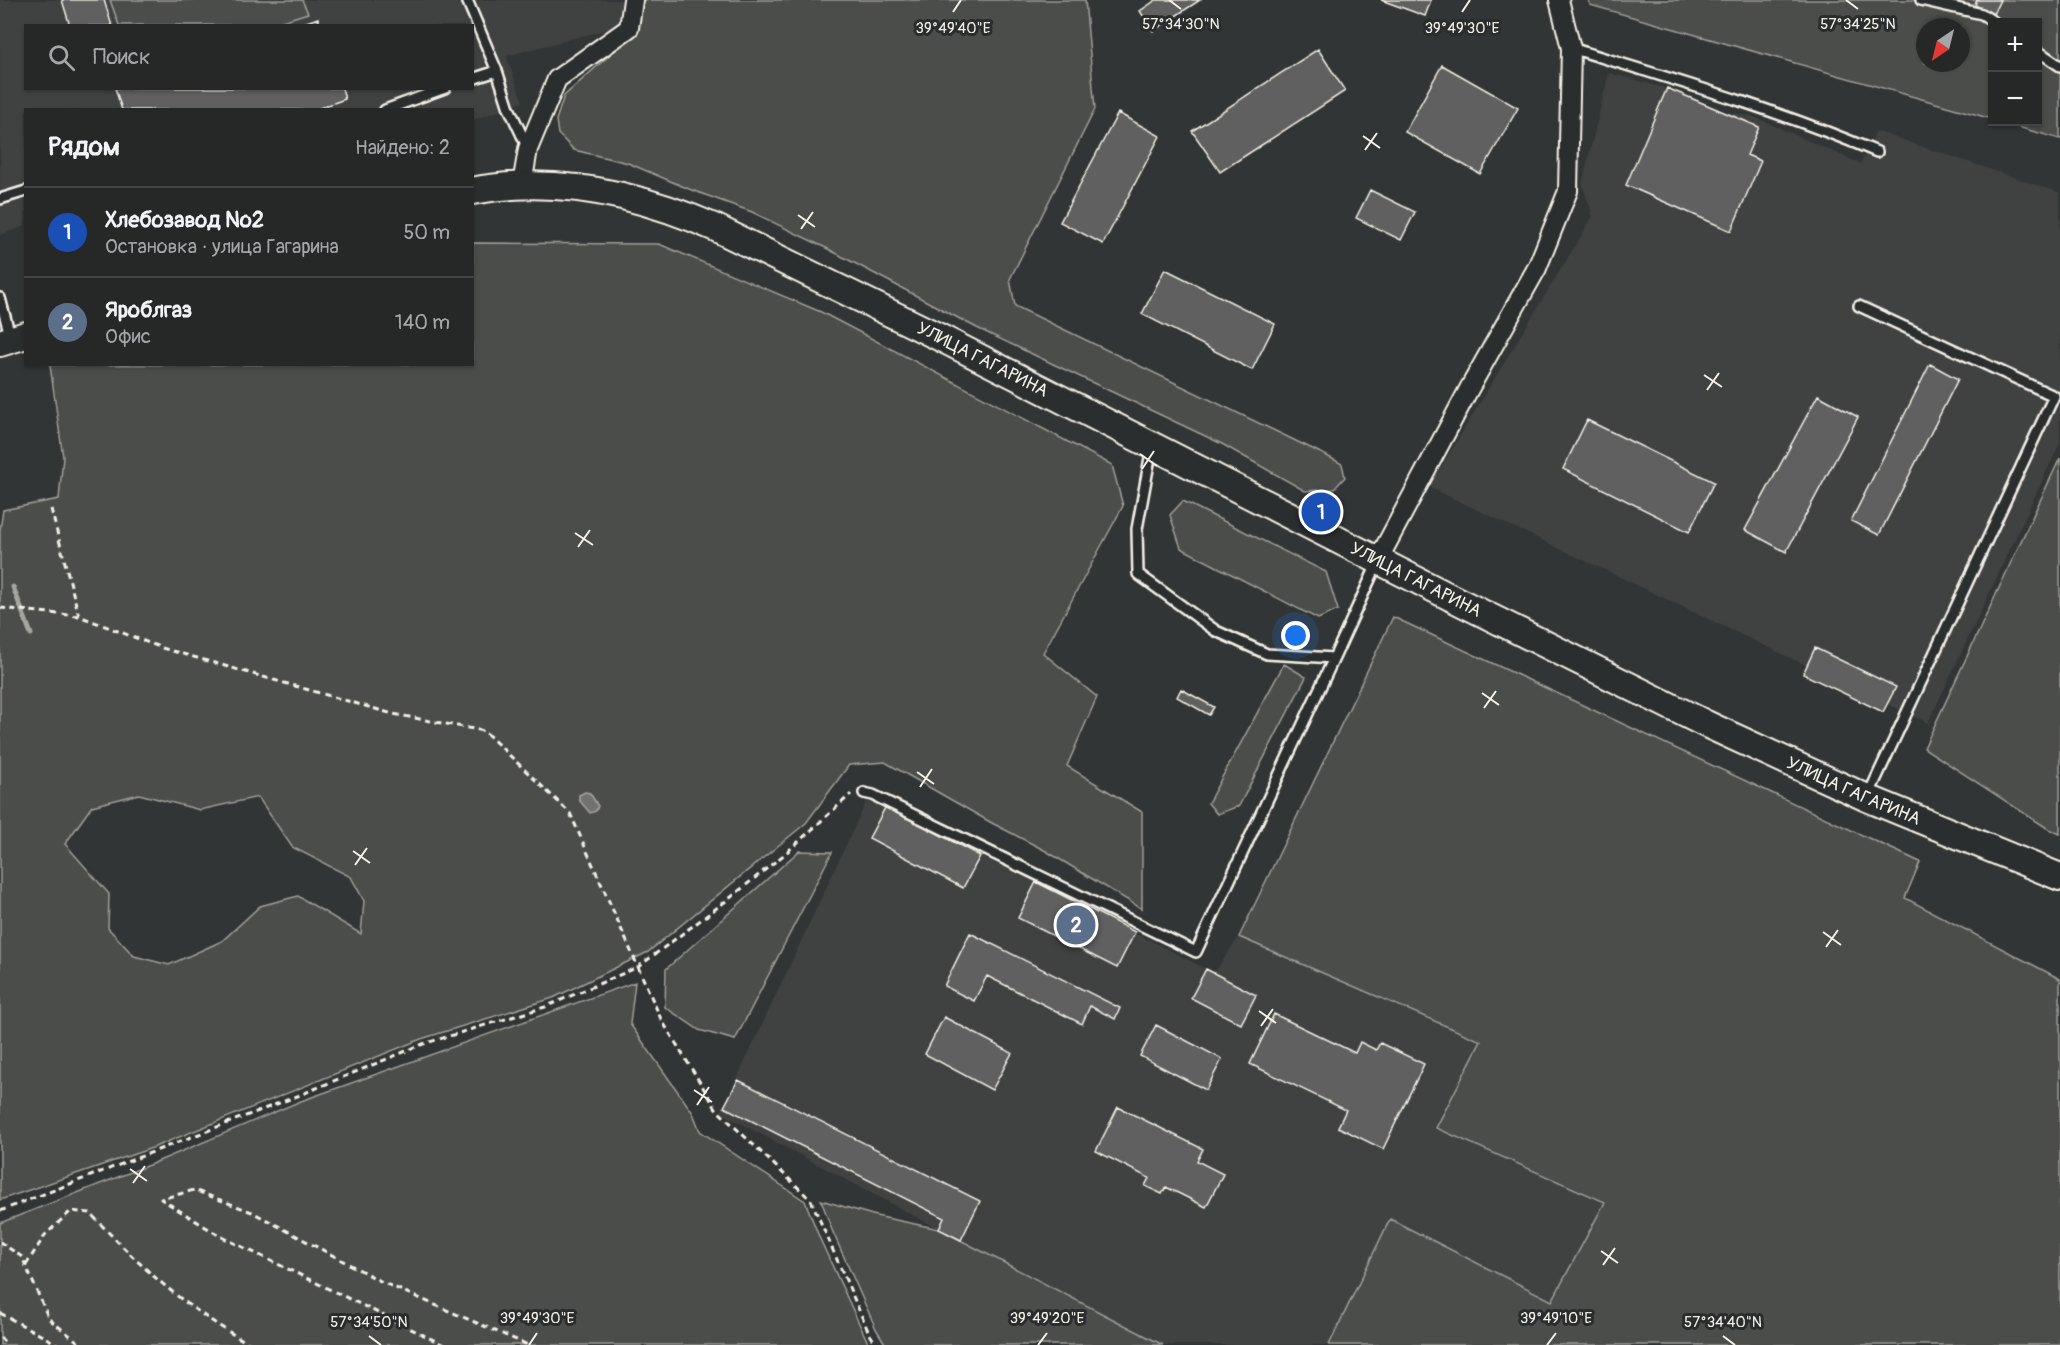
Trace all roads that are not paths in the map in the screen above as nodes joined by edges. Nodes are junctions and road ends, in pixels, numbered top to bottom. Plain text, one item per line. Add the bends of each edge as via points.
1 (467, 0) edge
2 (633, 0) edge
3 (1559, 0) edge
4 (1920, 0) edge
5 (1988, 18) edge
6 (1571, 48) junction
7 (2042, 54) edge
8 (2060, 66) edge
9 (497, 71) junction
10 (474, 78) edge
11 (440, 90) edge
12 (391, 108) edge
13 (528, 148) junction
14 (1878, 152) dead end
15 (522, 185) junction
16 (474, 191) edge
17 (24, 192) edge
18 (0, 199) edge
19 (0, 298) edge
20 (1859, 306) dead end
21 (12, 339) edge
22 (1152, 446) junction
23 (1378, 560) junction
24 (1334, 658) junction
25 (864, 794) dead end
26 (1867, 798) junction
27 (2060, 877) edge

1 - 9 lane
2 - 13 street via 628,28 557,78
3 - 6 street
4 - 5 lane
6 - 14 lane via 1739,99
6 - 23 street via 1568,191 1538,268
7 - 8 lane
9 - 10 lane
9 - 13 lane
11 - 12 lane
13 - 15 street
15 - 16 main road, УЛИЦА ГАГАРИНА
15 - 22 main road, УЛИЦА ГАГАРИНА via 607,193 681,213 784,260
17 - 18 lane
19 - 21 lane
20 - 26 lane via 2054,396
22 - 23 main road, УЛИЦА ГАГАРИНА
22 - 24 lane via 1137,529 1138,574 1216,631 1267,654
23 - 24 lane
23 - 26 main road, УЛИЦА ГАГАРИНА via 1706,724
24 - 25 lane via 1196,952
26 - 27 main road, УЛИЦА ГАГАРИНА

